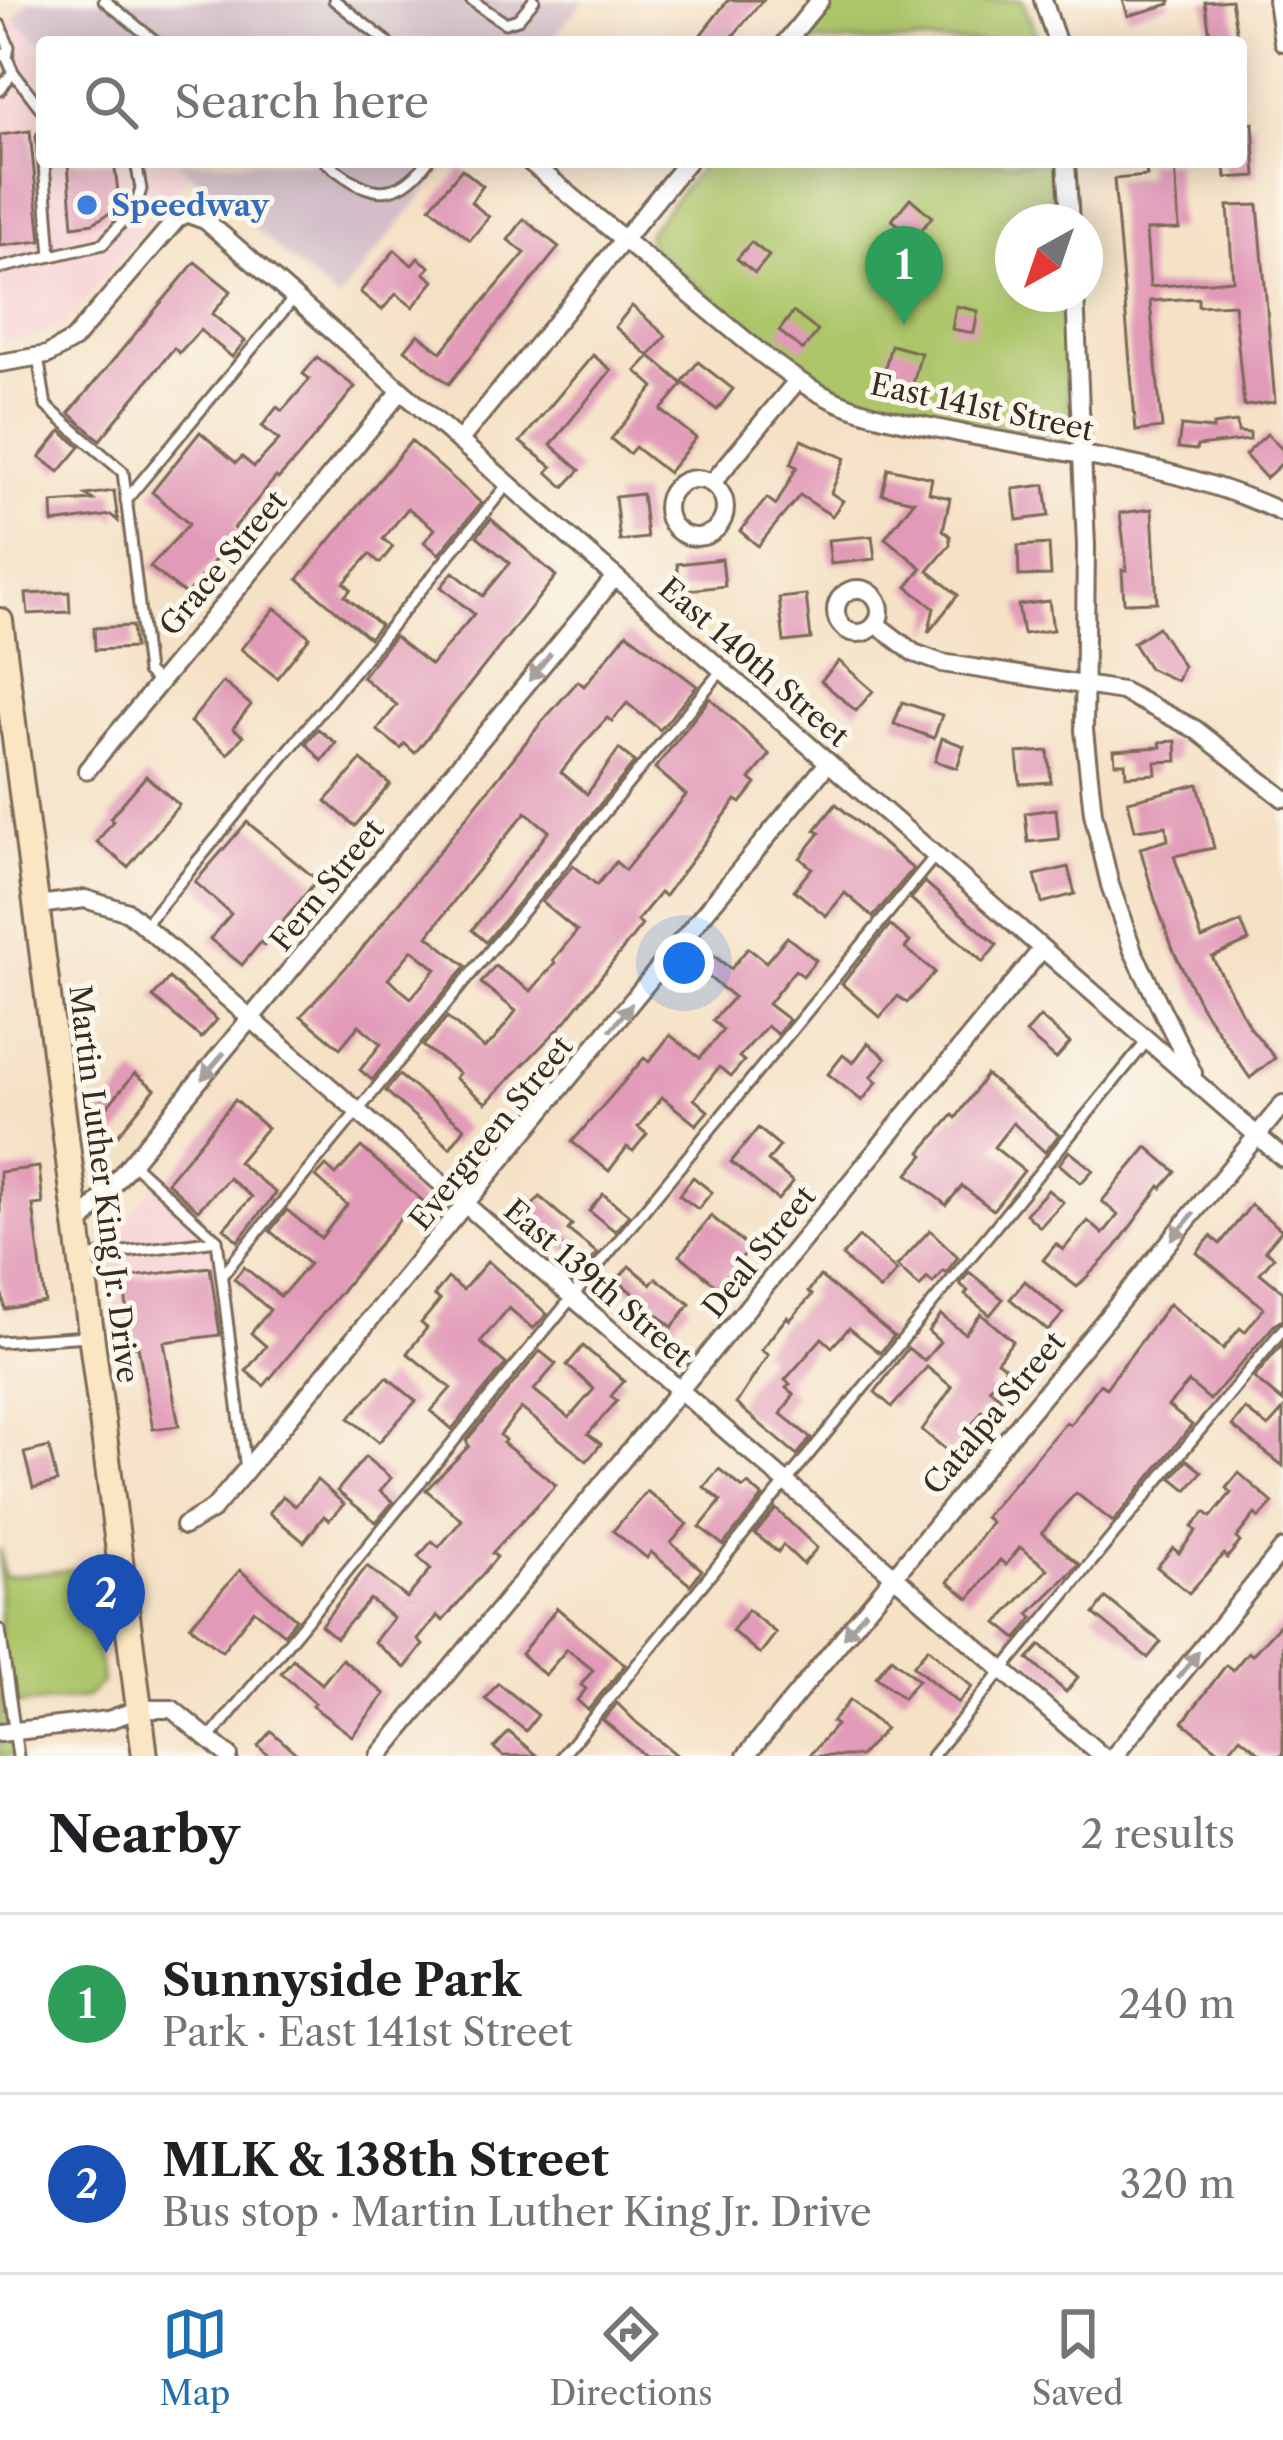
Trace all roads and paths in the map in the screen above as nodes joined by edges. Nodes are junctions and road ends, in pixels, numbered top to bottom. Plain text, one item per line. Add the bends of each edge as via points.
1 (104, 0) edge
2 (334, 0) edge
3 (471, 0) edge
4 (534, 0) edge
5 (820, 0) edge
6 (1042, 0) edge
7 (1277, 0) edge
8 (0, 26) edge
9 (149, 36) edge
10 (379, 36) edge
11 (791, 36) edge
12 (1055, 36) edge
13 (1283, 41) edge
14 (3, 55) edge
15 (13, 72) junction
16 (0, 90) edge
17 (36, 102) edge
18 (44, 168) edge
19 (137, 168) edge
20 (333, 168) edge
21 (421, 168) edge
22 (537, 168) edge
23 (682, 168) edge
24 (1066, 168) edge
25 (1069, 204) edge
26 (624, 239) junction
27 (51, 256) junction
28 (0, 268) edge
29 (294, 298) junction
30 (1076, 312) edge
31 (38, 357) junction
32 (0, 363) edge
33 (797, 381) junction
34 (401, 391) junction
35 (459, 441) junction
36 (1083, 457) junction
37 (712, 483) dead end
38 (508, 484) junction
39 (127, 500) junction
40 (1283, 514) edge
41 (615, 577) junction
42 (0, 621) edge
43 (876, 624) dead end
44 (722, 670) junction
45 (159, 683) junction
46 (1084, 685) junction
47 (829, 763) junction
48 (87, 770) dead end
49 (1283, 797) edge
50 (935, 856) junction
51 (38, 904) junction
52 (144, 926) junction
53 (1042, 949) junction
54 (253, 1018) junction
55 (1148, 1040) junction
56 (1199, 1085) junction
57 (1283, 1104) edge
58 (358, 1110) junction
59 (1257, 1136) junction
60 (1283, 1158) edge
61 (132, 1163) junction
62 (467, 1205) junction
63 (79, 1226) junction
64 (217, 1240) junction
65 (83, 1258) junction
66 (223, 1274) junction
67 (573, 1297) junction
68 (1283, 1329) edge
69 (93, 1336) junction
70 (0, 1342) edge
71 (680, 1390) junction
72 (246, 1470) junction
73 (786, 1482) junction
74 (184, 1526) dead end
75 (1283, 1549) edge
76 (894, 1576) junction
77 (0, 1630) edge
78 (1002, 1670) junction
79 (140, 1709) junction
80 (8, 1732) edge
81 (209, 1739) junction
82 (18, 1756) edge
83 (146, 1756) edge
84 (229, 1756) edge
85 (379, 1756) edge
86 (562, 1756) edge
87 (746, 1756) edge
88 (932, 1756) edge
89 (1102, 1756) edge
90 (1114, 1756) edge

1 - 9 lane
2 - 10 lane
3 - 4 lane via 506,23
5 - 11 street
6 - 12 street
7 - 13 street
8 - 14 lane via 9,47
14 - 15 lane
15 - 16 lane
15 - 17 lane
18 - 27 lane
19 - 27 lane via 136,206 116,232 103,244
20 - 21 lane via 380,193
22 - 26 street, East 141st Street
23 - 26 street
24 - 25 street
26 - 33 street, East 141st Street
26 - 35 street
27 - 28 lane
29 - 31 street, East 140th Street via 206,220 185,213 84,329
29 - 34 street, East 140th Street
29 - 39 lane
30 - 36 street
31 - 32 street
31 - 39 lane via 46,406 124,472
33 - 36 street, East 141st Street via 863,412
33 - 37 street
34 - 35 street, East 140th Street
34 - 45 street, Grace Street
35 - 38 street, East 140th Street
36 - 40 street, East 141st Street via 1212,486
36 - 46 street
38 - 41 street, East 140th Street
38 - 52 lane
39 - 45 lane via 147,672
41 - 44 street, East 140th Street
41 -> 54 street, Fern Street
42 - 51 main road, Martin Luther King Jr. Drive
43 - 46 street via 942,664
44 - 47 street, East 140th Street
44 - 58 lane
45 - 48 street, Grace Street
46 - 49 street via 1160,709
46 - 56 street via 1086,768 1110,885
47 - 50 street, East 140th Street
62 -> 47 street, Evergreen Street
50 - 53 street, East 140th Street
50 - 67 lane
51 - 52 street, East 139th Street via 85,899 128,912
51 - 63 main road, Martin Luther King Jr. Drive
52 - 54 street, East 139th Street
53 - 55 street, East 140th Street
53 - 71 street, Deal Street
54 - 58 street, East 139th Street
54 -> 61 street, Fern Street
55 - 56 street, East 140th Street
55 - 73 lane
56 - 59 street, East 140th Street
57 - 59 street, Catalpa Street
58 - 62 street, East 139th Street
58 - 66 lane
59 - 60 street, East 140th Street
59 -> 76 street, Catalpa Street
61 - 63 street, Fern Street
61 - 64 lane
62 - 67 street, East 139th Street
62 - 72 street, Evergreen Street
63 - 65 main road, Martin Luther King Jr. Drive
64 - 65 lane
64 - 66 lane
65 - 69 main road, Martin Luther King Jr. Drive
66 - 72 lane
67 - 71 street, East 139th Street
67 - 81 lane
68 - 78 lane
69 - 70 lane
69 - 79 main road, Martin Luther King Jr. Drive
71 - 73 street, East 139th Street
71 - 85 street, Deal Street
72 - 74 street, Evergreen Street via 213,1509
73 - 76 street, East 139th Street
73 - 86 lane
90 -> 75 street
76 - 78 street, East 139th Street
76 -> 87 street, Catalpa Street
77 - 80 lane
78 - 88 lane
78 - 89 street, East 139th Street
79 - 80 street
79 - 81 street via 172,1708
79 - 83 main road, Martin Luther King Jr. Drive
80 - 82 lane
81 - 84 street

